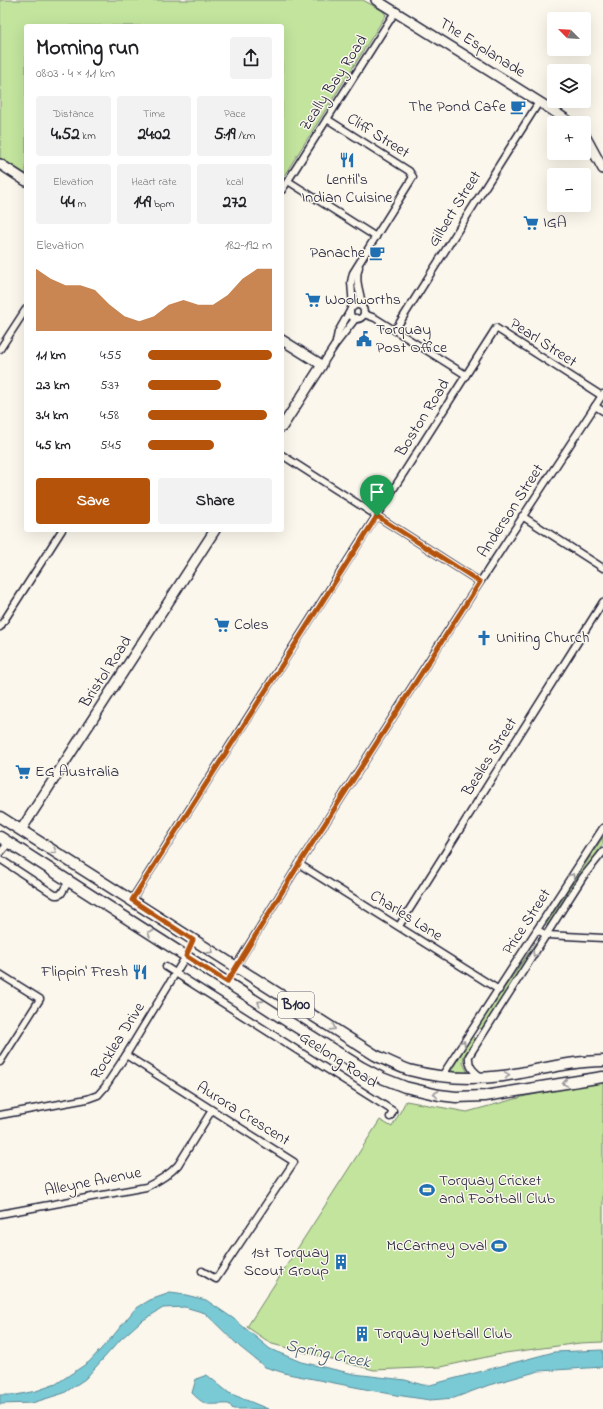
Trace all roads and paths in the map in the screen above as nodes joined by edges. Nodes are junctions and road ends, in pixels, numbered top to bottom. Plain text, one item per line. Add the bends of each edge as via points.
1 (376, 0) edge
2 (395, 12) junction
3 (539, 102) junction
4 (560, 116) edge
5 (327, 119) junction
6 (591, 147) edge
7 (0, 164) edge
8 (603, 169) edge
9 (24, 180) edge
10 (288, 181) junction
11 (284, 187) edge
12 (376, 236) junction
13 (362, 258) junction
14 (362, 306) junction
15 (352, 309) junction
16 (24, 312) edge
17 (364, 314) junction
18 (356, 318) junction
19 (395, 330) junction
20 (284, 341) edge
21 (334, 345) junction
22 (0, 349) edge
23 (322, 365) junction
24 (466, 375) junction
25 (602, 395) edge
26 (595, 406) junction
27 (603, 411) edge
28 (284, 424) edge
29 (284, 456) edge
30 (377, 516) junction
31 (522, 516) junction
32 (61, 532) edge
33 (214, 532) edge
34 (603, 568) edge
35 (480, 582) junction
36 (603, 602) edge
37 (0, 627) edge
38 (0, 817) edge
39 (603, 828) edge
40 (21, 830) junction
41 (0, 837) edge
42 (9, 843) junction
43 (603, 852) edge
44 (0, 853) edge
45 (0, 859) edge
46 (299, 864) junction
47 (69, 882) junction
48 (132, 900) junction
49 (399, 926) junction
50 (537, 930) junction
51 (547, 935) junction
52 (603, 938) edge
53 (193, 940) junction
54 (186, 956) junction
55 (166, 966) dead end
56 (236, 966) junction
57 (176, 973) junction
58 (0, 974) edge
59 (227, 982) junction
60 (499, 990) junction
61 (472, 1030) junction
62 (482, 1035) junction
63 (126, 1055) junction
64 (603, 1061) edge
65 (0, 1062) edge
66 (442, 1076) junction
67 (603, 1077) edge
68 (481, 1078) junction
69 (212, 1110) junction
70 (0, 1115) edge
71 (390, 1117) dead end
72 (0, 1213) edge
73 (202, 1271) dead end

1 - 2 street, The Esplanade
2 - 3 street, The Esplanade
2 - 5 street, Zeally Bay Road
3 - 4 street, The Esplanade
3 - 19 street, Gilbert Street
5 - 10 street, Zeally Bay Road
5 - 12 street, Cliff Street via 409,171 413,177
6 - 8 street
7 - 9 street
10 - 11 street, Zeally Bay Road
10 - 12 street
12 - 13 street
13 - 14 street via 356,280
13 - 15 street via 352,276
14 - 15 street via 358,305
14 - 17 street
15 - 18 street via 352,316
15 - 21 street via 338,332
16 - 22 street
17 - 18 street via 361,318
17 - 19 street
18 - 21 street
19 - 24 street
20 - 23 street
21 - 23 street
23 - 28 street
24 - 25 street, Pearl Street via 496,328
24 - 30 street, Boston Road
25 - 26 street, Anderson Street
26 - 27 street
26 - 31 street, Anderson Street
29 - 30 street
30 - 35 street
30 - 48 street, Boston Road
31 - 34 street
31 - 35 street, Anderson Street
32 - 37 street
33 - 40 street, Bristol Road
35 - 46 street, Anderson Street
36 - 49 street, Beales Street
38 - 40 main road, B100
50 -> 39 street, Price Street
40 - 42 main road
40 -> 48 main road, B100
41 - 42 main road, B100
42 - 44 street
42 - 47 main road, B100
43 - 51 street, Price Street via 583,877
45 - 47 street via 55,895 61,894
46 - 49 street, Charles Lane
46 - 56 street, Anderson Street
54 -> 47 main road, B100
48 - 53 main road, B100
49 - 60 street, Charles Lane
50 - 51 street
50 - 60 street, Price Street
51 - 52 street
51 -> 62 street, Price Street
53 - 54 main road
53 -> 56 main road, B100
54 - 57 street, Rocklea Drive
54 - 59 main road, B100
55 - 57 street, Geelong Road
56 - 59 main road
56 -> 66 main road, B100 via 375,1055 408,1069
57 - 63 street, Rocklea Drive
57 - 71 street, Geelong Road via 395,1108
58 - 65 street via 40,1000
67 -> 59 main road, B100 via 483,1096 456,1097 412,1089 361,1067
60 - 61 street, Price Street
61 - 62 street
66 -> 61 street, Price Street
62 - 68 street, Price Street via 469,1056 470,1066
63 - 69 street, Aurora Crescent
63 - 70 street, Rocklea Drive via 98,1095
68 -> 64 main road, B100 via 564,1064
66 - 68 main road, B100
69 - 72 street, Alleyne Avenue via 172,1172 146,1187
69 - 73 street, Aurora Crescent via 294,1162 216,1279

